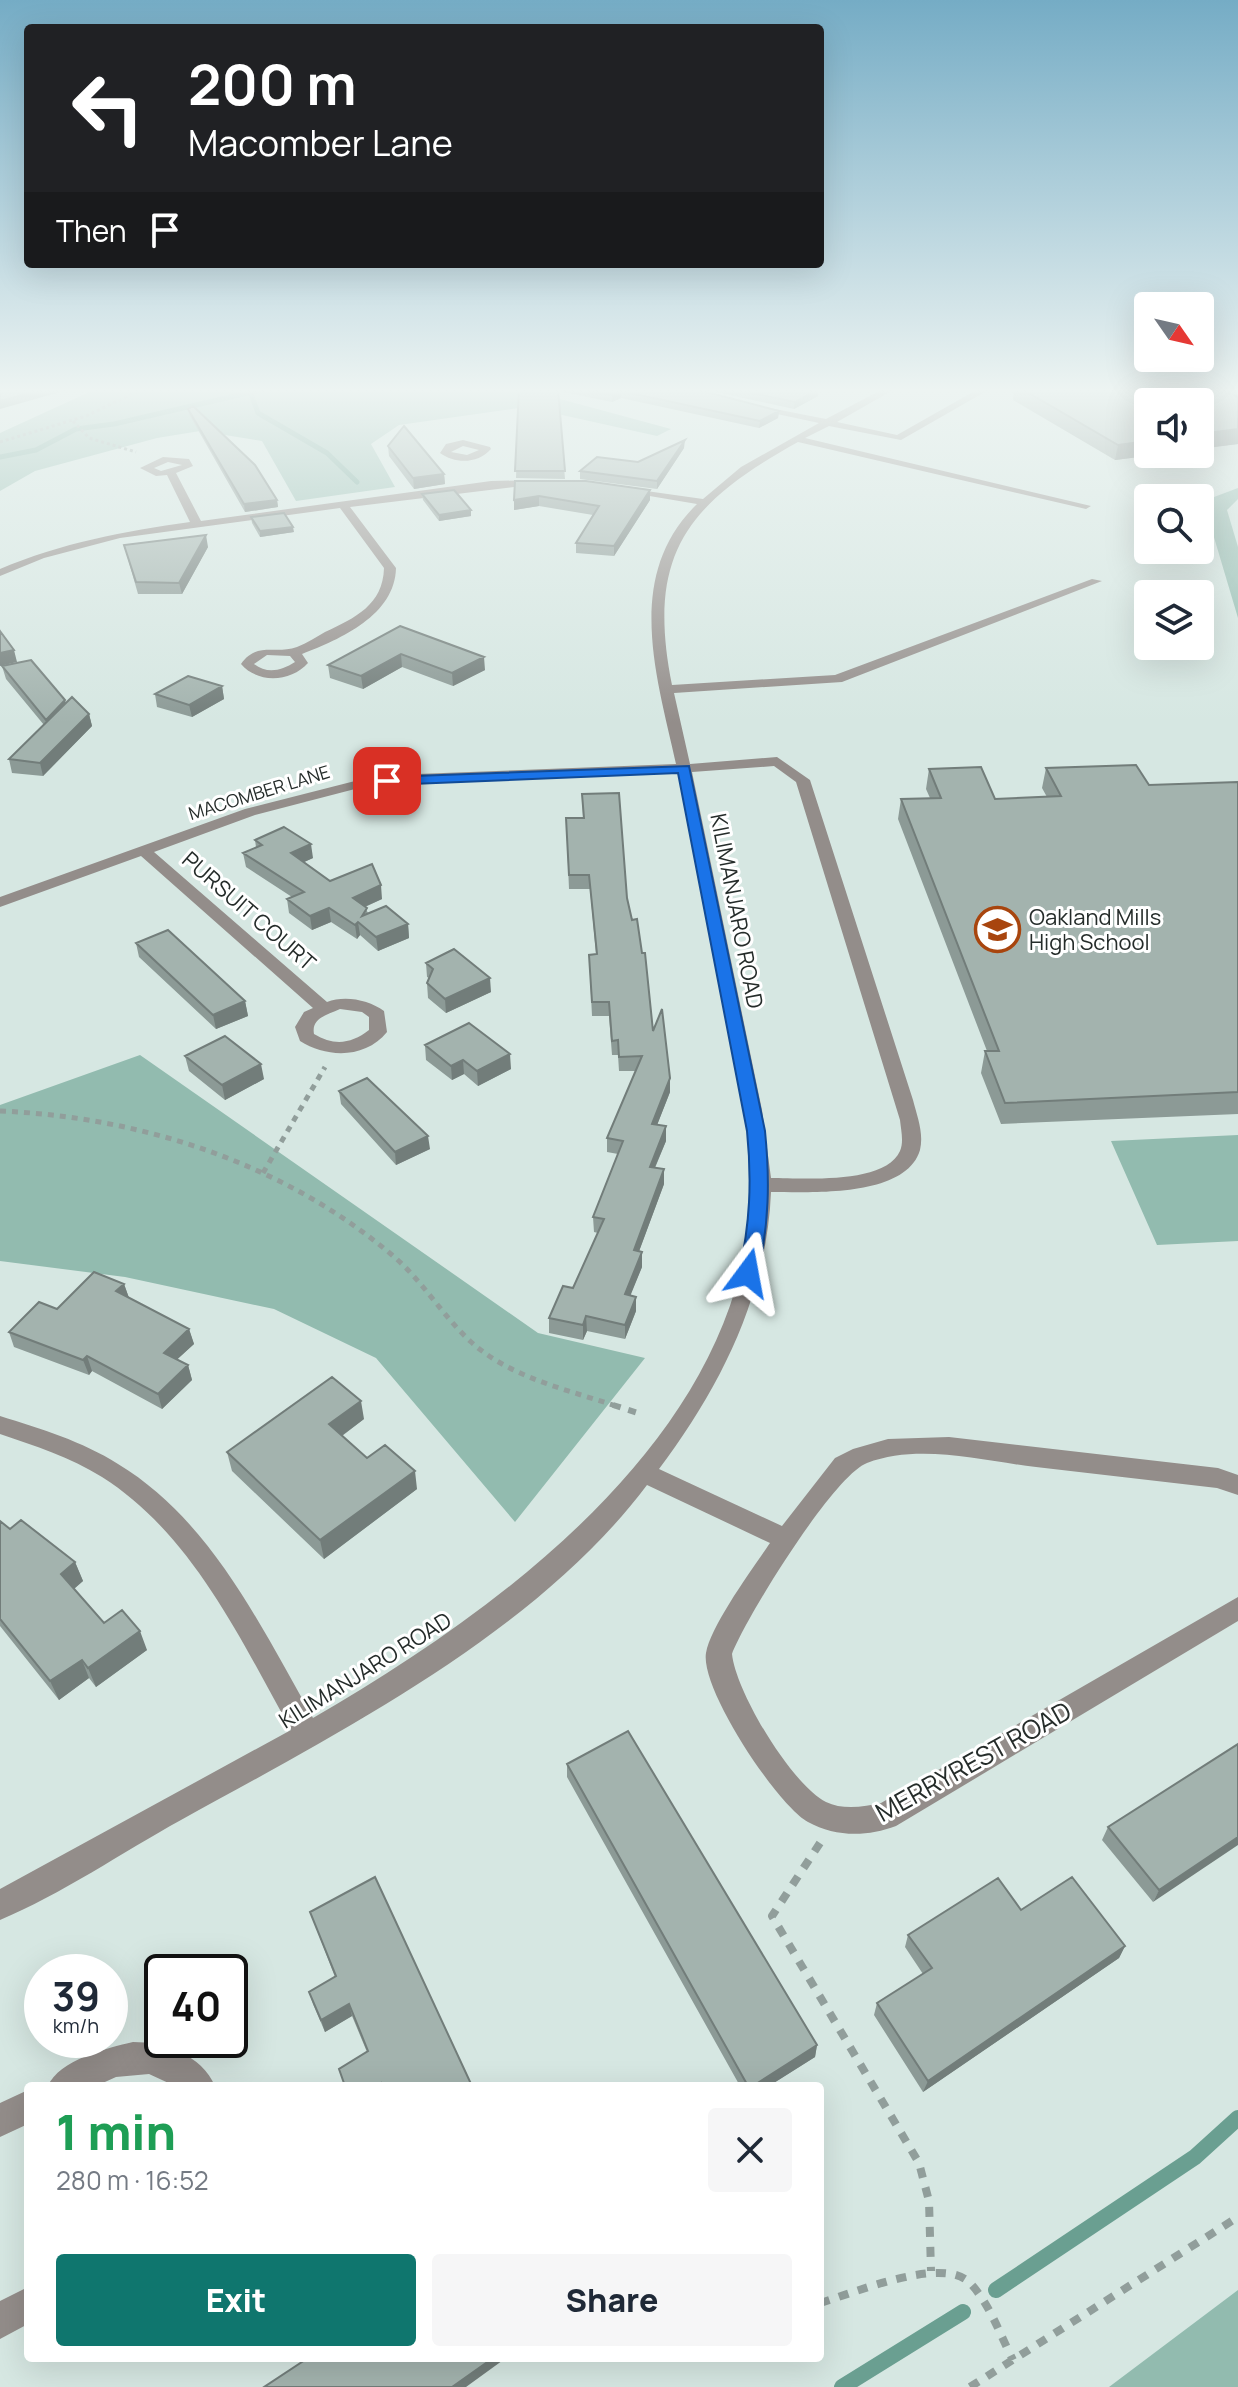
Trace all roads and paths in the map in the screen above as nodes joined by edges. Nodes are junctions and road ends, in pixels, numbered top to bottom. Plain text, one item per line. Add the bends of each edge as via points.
1 (185, 500) edge
2 (357, 500) edge
3 (693, 500) edge
4 (1062, 500) edge
5 (704, 502) joint
6 (342, 504) junction
7 (1086, 506) dead end
8 (197, 524) junction
9 (0, 573) edge
10 (1096, 581) dead end
11 (294, 652) dead end
12 (667, 689) junction
13 (684, 769) junction
14 (143, 850) junction
15 (0, 902) edge
16 (323, 1008) junction
17 (337, 1049) junction
18 (0, 1111) edge
19 (263, 1173) junction
20 (761, 1185) junction
21 (638, 1413) dead end
22 (0, 1425) edge
23 (644, 1473) junction
24 (1238, 1485) edge
25 (788, 1540) junction
26 (1238, 1608) edge
27 (308, 1735) junction
28 (836, 1818) junction
29 (0, 1905) edge
30 (71, 2082) edge
31 (195, 2082) edge
32 (24, 2108) edge
33 (0, 2121) edge
34 (1238, 2217) edge
35 (931, 2271) junction
36 (824, 2302) edge
37 (24, 2306) edge
38 (0, 2321) edge
39 (1013, 2360) junction
40 (970, 2387) edge

1 - 8 street
2 - 6 street
3 - 5 street
4 - 7 street
5 - 12 street, KILIMANJARO ROAD via 677,536 659,576 656,602
6 - 8 street
6 - 11 street via 390,568 389,590 371,612
8 - 9 street via 93,542
10 - 12 street via 848,676
12 - 13 street, KILIMANJARO ROAD
13 - 14 street, MACOMBER LANE via 355,785 250,812
13 - 20 street, KILIMANJARO ROAD via 751,1103
13 - 20 street, MACOMBER LANE via 777,761 803,780 912,1135 908,1154 897,1168 874,1178 842,1184
14 - 15 street, MACOMBER LANE
14 - 16 street, PURSUIT COURT
16 - 17 street via 310,1016 306,1037 318,1046
16 - 17 street via 355,1004 378,1015 378,1032 369,1041
17 - 19 path
18 - 19 path via 37,1111 118,1124
19 - 21 path via 353,1223 396,1258 468,1339 499,1362
20 - 23 street, KILIMANJARO ROAD via 758,1231 727,1335 698,1392
22 - 27 street via 56,1442 92,1461 168,1515 222,1583
23 - 25 street
23 - 27 street, KILIMANJARO ROAD via 527,1592 432,1662
24 - 25 street, MERRYREST ROAD via 1218,1478 930,1445 897,1447 866,1453 841,1467
25 - 28 street, MERRYREST ROAD via 725,1634 718,1656 721,1677 795,1794 815,1811
26 - 28 street, MERRYREST ROAD via 886,1816 862,1822
27 - 29 street, KILIMANJARO ROAD
28 - 35 path via 772,1916 919,2163 929,2201
30 - 31 street via 111,2060 149,2058 180,2065
32 - 33 street
34 - 39 path
35 - 36 path
35 - 39 path via 963,2277 976,2291
37 - 38 street
39 - 40 path

